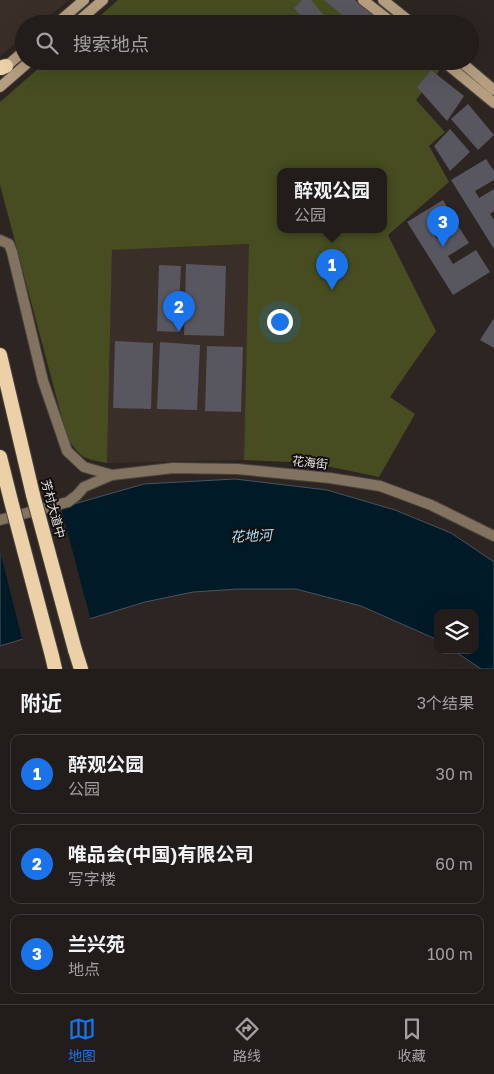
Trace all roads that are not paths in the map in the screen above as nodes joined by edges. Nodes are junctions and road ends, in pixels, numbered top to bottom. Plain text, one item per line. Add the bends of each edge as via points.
1 (84, 0) edge
2 (103, 0) edge
3 (362, 0) edge
4 (383, 0) edge
5 (66, 15) edge
6 (86, 15) edge
7 (382, 15) edge
8 (402, 15) edge
9 (15, 58) edge
10 (2, 69) edge
11 (20, 70) edge
12 (454, 70) edge
13 (471, 70) edge
14 (0, 87) edge
15 (494, 90) edge
16 (494, 103) edge
17 (0, 240) edge
18 (0, 355) edge
19 (0, 458) edge
20 (77, 462) junction
21 (112, 475) junction
22 (80, 491) junction
23 (0, 520) edge
24 (494, 536) edge
25 (54, 662) edge
26 (80, 669) edge

1 - 5 main road
2 - 6 main road
3 - 7 main road
4 - 8 main road
9 - 10 main road
11 - 14 main road
12 - 16 main road
13 - 15 main road
17 - 20 street via 9,244 12,252 42,381 67,451
18 - 26 highway, 芳村大道中, bridge via 33,495
19 - 25 highway, bridge
20 - 21 street, 花海街
20 - 22 street via 82,470
21 - 22 street, 花海街
21 - 24 street, 花海街 via 174,468 237,469 330,478 380,486 423,502
22 - 23 street, 花海街 via 68,502

